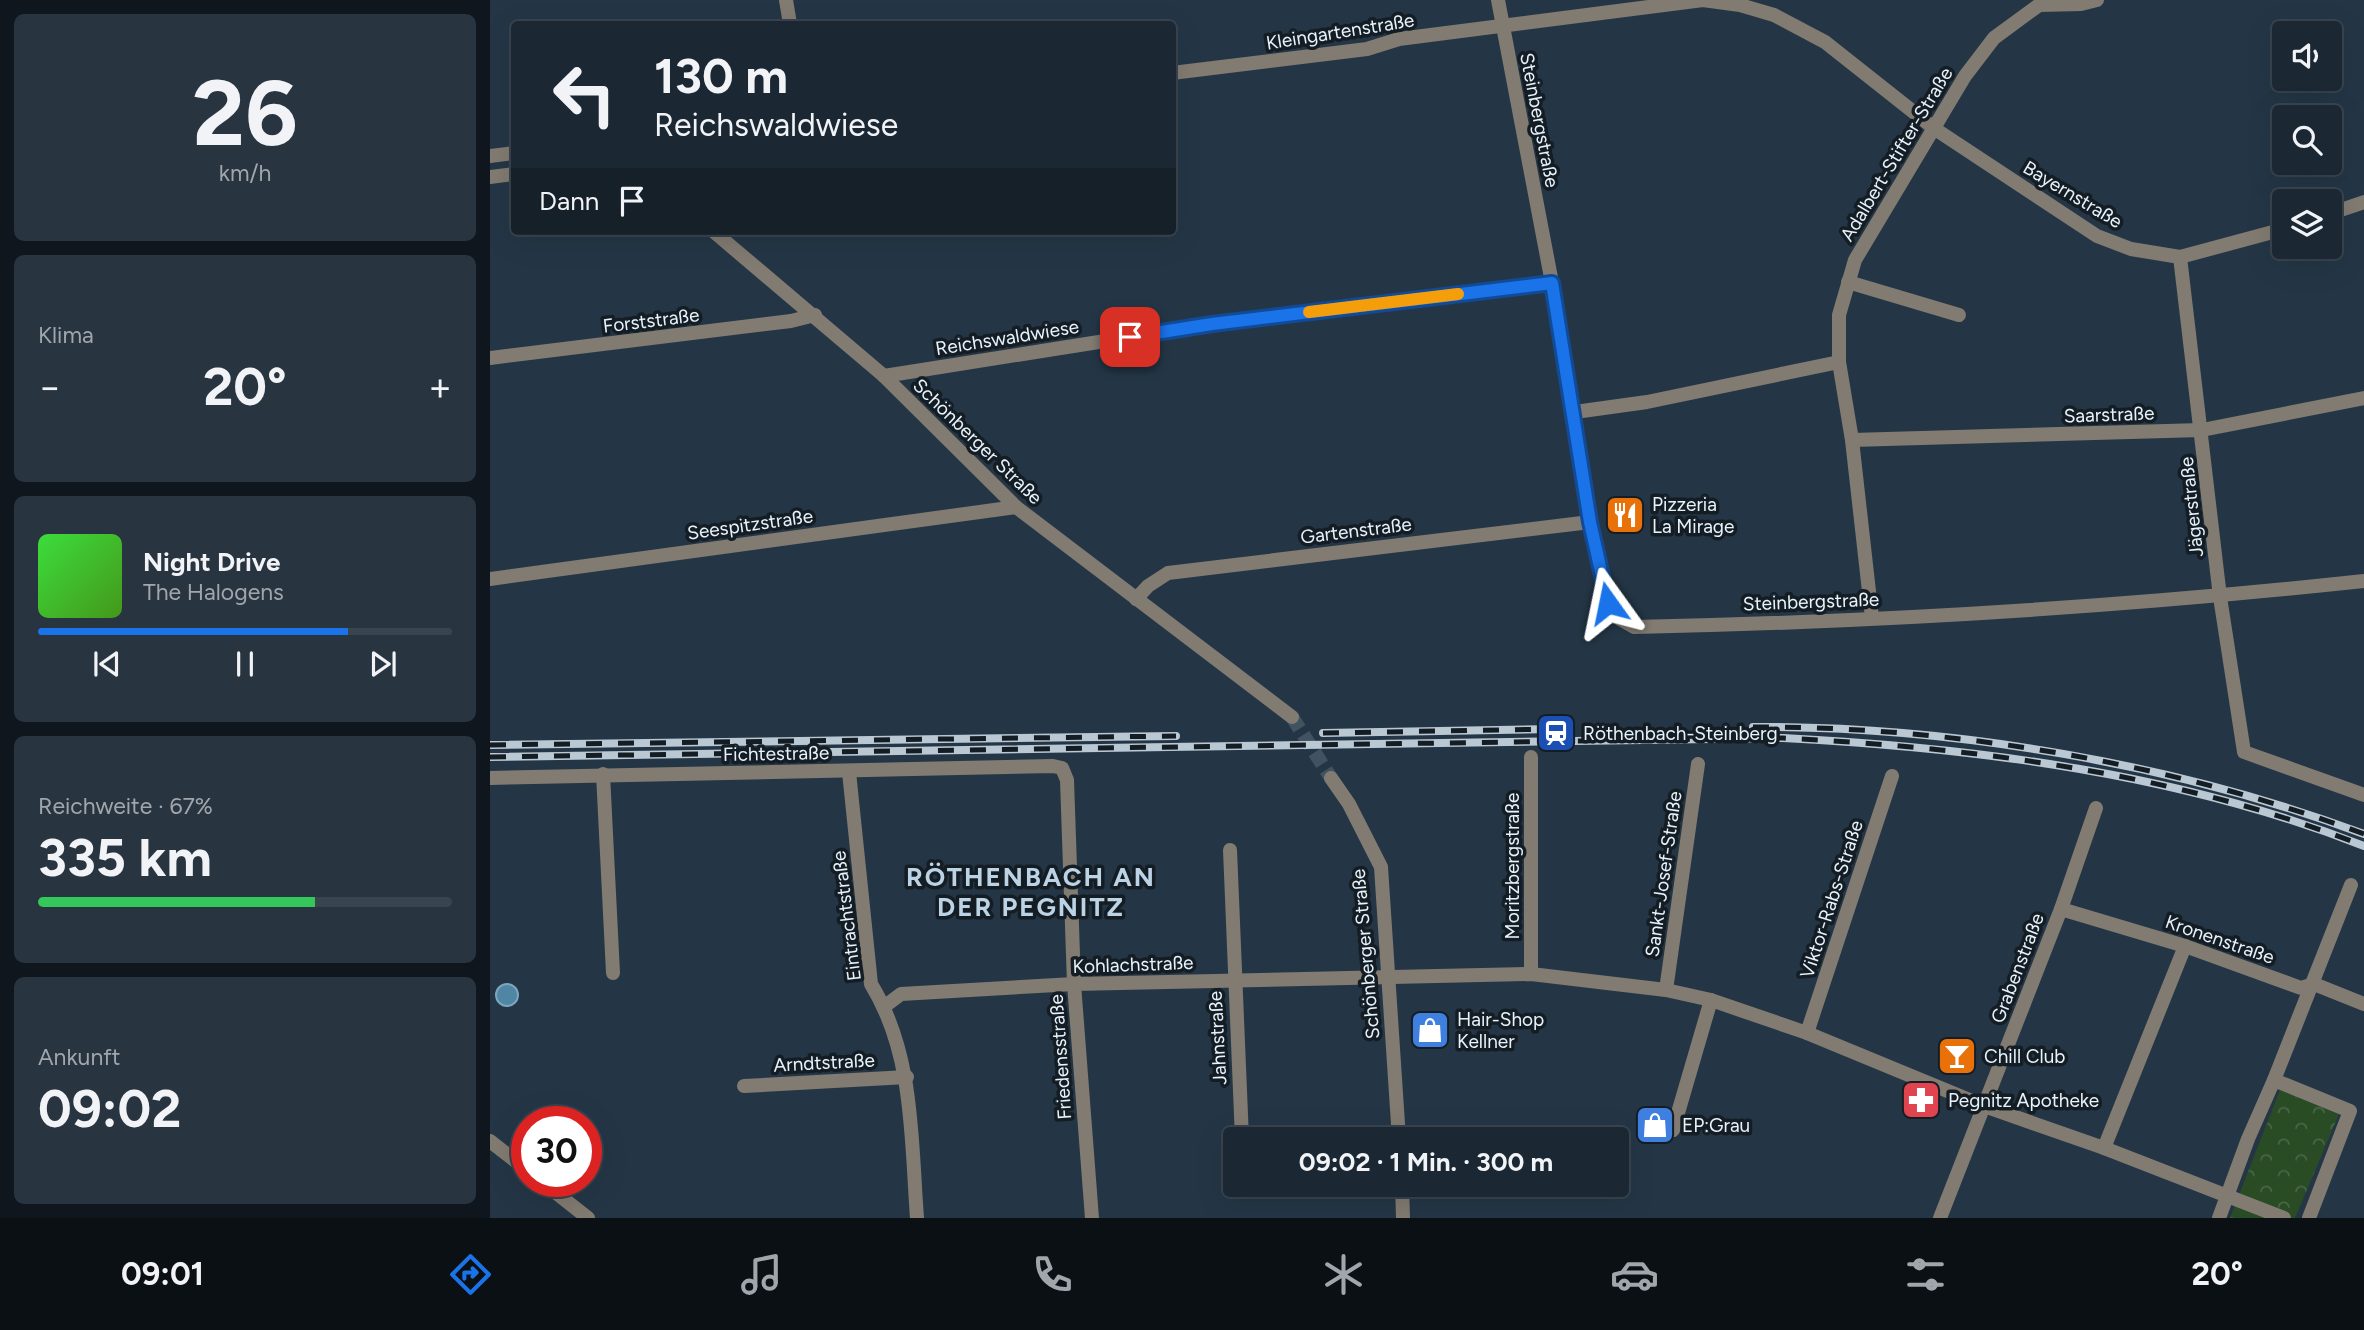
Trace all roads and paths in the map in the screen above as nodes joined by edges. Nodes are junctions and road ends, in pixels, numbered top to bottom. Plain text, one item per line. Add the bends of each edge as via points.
1 (786, 0) edge
2 (1498, 0) edge
3 (1703, 0) edge
4 (2097, 0) edge
5 (790, 21) edge
6 (1503, 28) junction
7 (1176, 72) edge
8 (1935, 129) junction
9 (511, 153) edge
10 (490, 156) edge
11 (511, 174) edge
12 (490, 177) edge
13 (2364, 202) edge
14 (2342, 210) edge
15 (2272, 232) edge
16 (718, 235) edge
17 (2180, 257) junction
18 (1848, 282) junction
19 (1552, 283) junction
20 (815, 315) junction
21 (1959, 315) dead end
22 (490, 358) edge
23 (1839, 362) junction
24 (884, 376) junction
25 (2364, 398) edge
26 (1575, 412) junction
27 (2202, 430) junction
28 (1853, 440) junction
29 (1016, 507) junction
30 (1590, 522) junction
31 (490, 579) edge
32 (2364, 582) edge
33 (2220, 597) junction
34 (1136, 599) junction
35 (1872, 618) junction
36 (1292, 717) tunnel mouth
37 (1531, 757) dead end
38 (1698, 764) dead end
39 (1062, 768) joint
40 (849, 772) junction
41 (603, 774) junction
42 (1892, 776) dead end
43 (490, 778) edge
44 (1331, 778) tunnel mouth
45 (2364, 794) edge
46 (2096, 808) dead end
47 (1230, 850) dead end
48 (2351, 885) dead end
49 (2061, 909) junction
50 (2185, 946) junction
51 (613, 973) dead end
52 (1531, 974) junction
53 (1386, 975) junction
54 (1233, 980) junction
55 (1074, 984) junction
56 (2314, 984) junction
57 (1666, 990) junction
58 (1711, 1000) junction
59 (2364, 1004) edge
60 (885, 1006) junction
61 (1807, 1033) junction
62 (907, 1077) junction
63 (2274, 1080) junction
64 (744, 1086) dead end
65 (1984, 1106) junction
66 (1241, 1127) edge
67 (1398, 1127) edge
68 (1673, 1130) dead end
69 (490, 1142) edge
70 (2104, 1148) junction
71 (511, 1158) edge
72 (2227, 1196) junction
73 (561, 1197) edge
74 (1402, 1197) edge
75 (588, 1218) edge
76 (916, 1218) edge
77 (1091, 1218) edge
78 (1403, 1218) edge
79 (1940, 1218) edge
80 (2219, 1218) edge
81 (2284, 1218) edge
82 (2309, 1218) edge

1 - 5 street
2 - 6 street, Steinbergstraße
3 - 6 street, Kleingartenstraße
3 - 8 street, Kleingartenstraße via 1774,15 1825,42
4 - 8 street, Adalbert-Stifter-Straße via 2039,5 1994,38 1965,76
6 - 7 street, Kleingartenstraße
6 - 19 street, Steinbergstraße
8 - 17 street, Bayernstraße via 2097,236 2131,249
8 - 18 street, Adalbert-Stifter-Straße via 1886,204
9 - 10 street
11 - 12 street
13 - 14 street
15 - 17 street, Bayernstraße
16 - 20 street, Schönberger Straße
17 - 27 street, Jägerstraße
18 - 21 street
18 - 23 street, Adalbert-Stifter-Straße via 1839,315
19 - 24 street, Reichswaldwiese via 1212,324
19 - 26 street, Steinbergstraße
20 - 22 street, Forststraße
20 - 24 street, Schönberger Straße
23 - 26 street
23 - 28 street, Adalbert-Stifter-Straße
24 - 29 street, Schönberger Straße
25 - 27 street, Saarstraße
26 - 30 street, Steinbergstraße
27 - 28 street, Saarstraße
27 - 33 street, Jägerstraße
28 - 35 street, Adalbert-Stifter-Straße
29 - 31 street, Seespitzstraße
29 - 34 street, Schönberger Straße
30 - 34 street, Gartenstraße via 1168,573
30 - 35 street, Steinbergstraße via 1608,603 1618,618 1634,627
32 - 33 street, Steinbergstraße
33 - 35 street, Steinbergstraße
33 - 45 street, Jägerstraße via 2244,752
34 - 36 street, Schönberger Straße
37 - 52 street, Moritzbergstraße
38 - 57 street, Sankt-Josef-Straße
39 - 40 street, Fichtestraße
39 - 55 street, Friedensstraße via 1067,780
40 - 41 street, Fichtestraße
40 - 60 street, Eintrachtstraße via 871,984
41 - 43 street, Fichtestraße
41 - 51 street
42 - 61 street, Viktor-Rabs-Straße
44 - 53 street, Schönberger Straße via 1381,867
46 - 49 street, Grabenstraße
47 - 54 street, Jahnstraße
48 - 56 street
49 - 50 street, Kronenstraße
49 - 65 street, Grabenstraße
50 - 56 street, Kronenstraße via 2301,988
50 - 70 street
52 - 53 street, Kohlachstraße
52 - 57 street, Kohlachstraße
53 - 54 street, Kohlachstraße
53 - 67 street, Schönberger Straße
54 - 55 street, Kohlachstraße
54 - 66 street, Jahnstraße
55 - 60 street, Kohlachstraße via 901,994
55 - 77 street, Friedensstraße
56 - 59 street, Kronenstraße
56 - 63 street
57 - 58 street, Kohlachstraße
58 - 61 street, Kohlachstraße
58 - 68 street
60 - 62 street, Eintrachtstraße
61 - 65 street, Kohlachstraße
62 - 64 street, Arndtstraße
62 - 76 street, Eintrachtstraße
63 - 72 street
63 - 82 street via 2350,1111
65 - 70 street, Kohlachstraße
65 - 79 street, Grabenstraße
69 - 71 street
70 - 72 street, Kohlachstraße
72 - 80 street
72 - 81 street, Kohlachstraße
73 - 75 street
74 - 78 street

